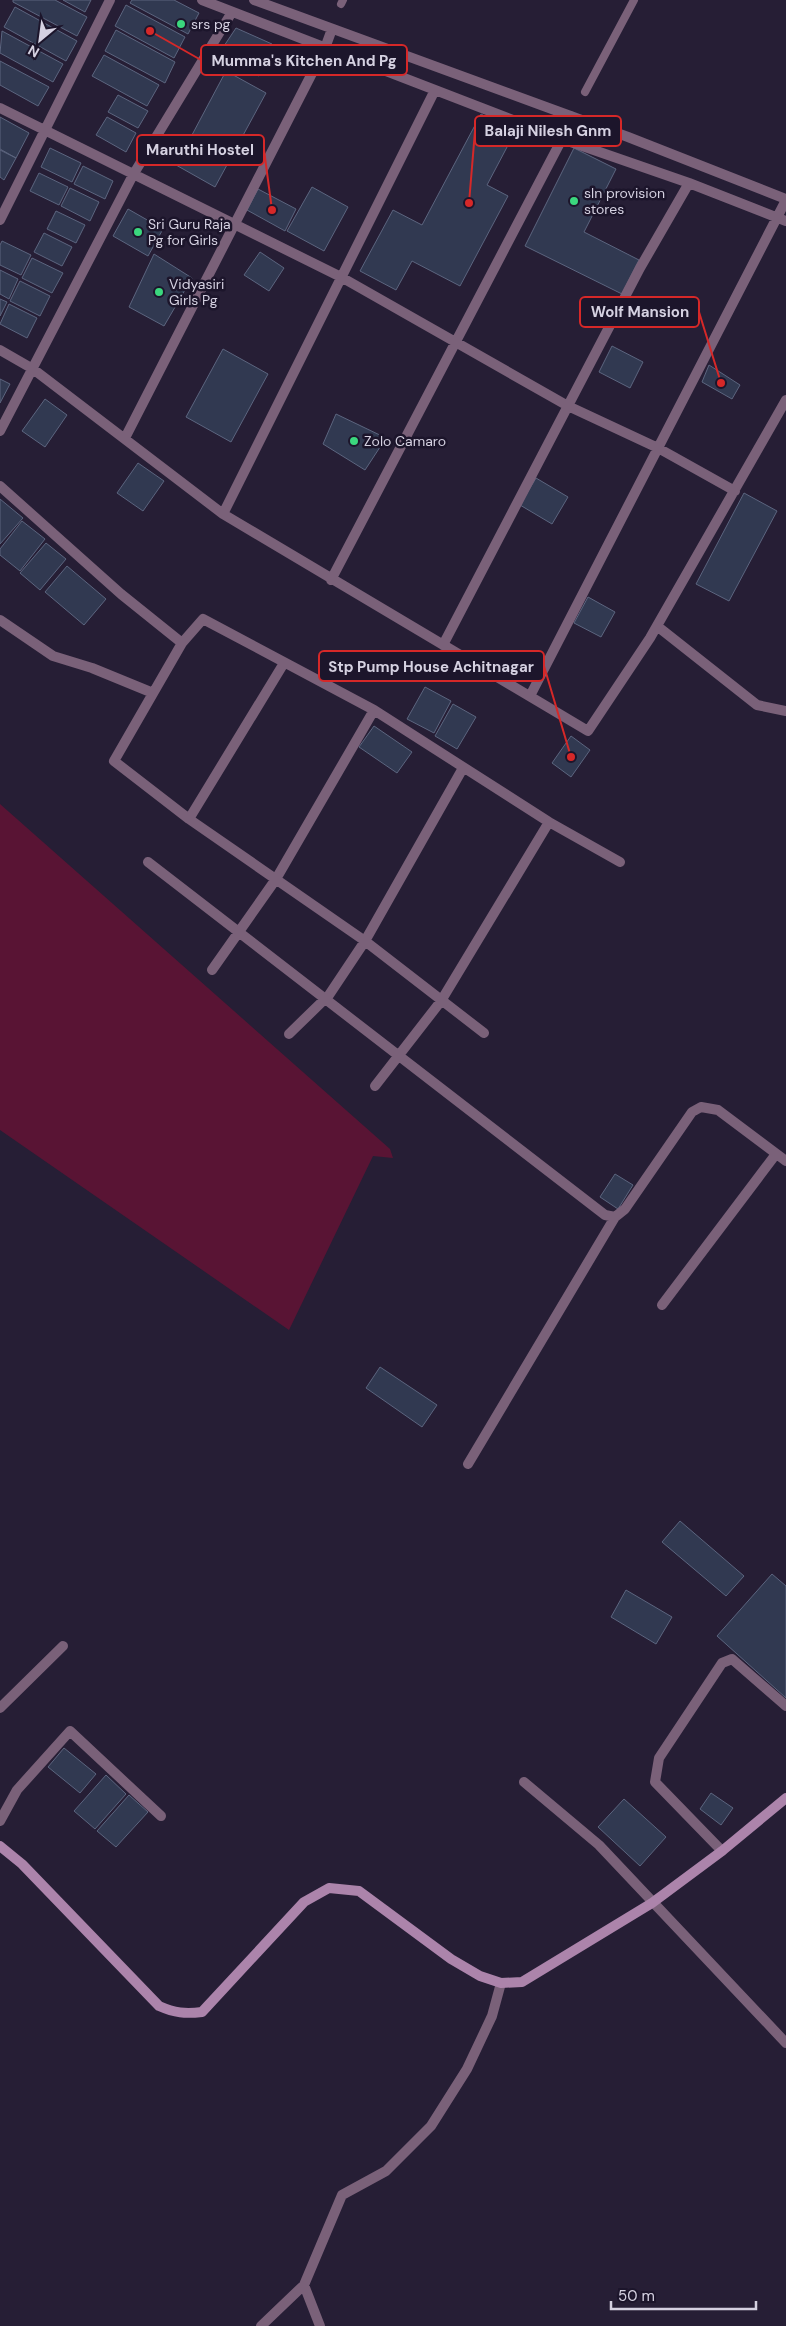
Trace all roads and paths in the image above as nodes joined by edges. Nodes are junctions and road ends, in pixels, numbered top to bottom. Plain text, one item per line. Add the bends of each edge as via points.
1 (110, 0) edge
2 (202, 0) edge
3 (254, 0) edge
4 (634, 0) edge
5 (232, 12) junction
6 (332, 29) junction
7 (325, 48) junction
8 (435, 90) junction
9 (585, 92) dead end
10 (0, 108) edge
11 (571, 116) junction
12 (46, 129) junction
13 (562, 139) junction
14 (133, 174) junction
15 (689, 183) junction
16 (786, 199) edge
17 (0, 220) edge
18 (782, 220) edge
19 (234, 224) junction
20 (341, 277) junction
21 (455, 343) junction
22 (0, 350) edge
23 (34, 369) junction
24 (786, 400) edge
25 (568, 406) junction
26 (0, 431) edge
27 (125, 438) junction
28 (658, 448) junction
29 (0, 486) edge
30 (735, 491) junction
31 (223, 514) junction
32 (331, 580) junction
33 (0, 620) edge
34 (657, 626) junction
35 (182, 643) junction
36 (443, 645) junction
37 (284, 663) junction
38 (153, 693) junction
39 (530, 696) junction
40 (374, 710) junction
41 (786, 711) edge
42 (463, 768) junction
43 (189, 819) junction
44 (549, 822) junction
45 (148, 862) dead end
46 (620, 862) dead end
47 (276, 879) junction
48 (240, 932) junction
49 (365, 941) junction
50 (212, 970) dead end
51 (326, 998) junction
52 (441, 1001) junction
53 (484, 1033) dead end
54 (289, 1034) dead end
55 (399, 1055) junction
56 (375, 1086) dead end
57 (776, 1154) junction
58 (786, 1161) edge
59 (615, 1217) junction
60 (662, 1305) dead end
61 (468, 1464) dead end
62 (62, 1646) dead end
63 (786, 1706) edge
64 (0, 1708) edge
65 (524, 1782) dead end
66 (786, 1798) edge
67 (161, 1816) dead end
68 (0, 1821) edge
69 (0, 1846) edge
70 (722, 1851) junction
71 (652, 1903) junction
72 (501, 1983) junction
73 (786, 2042) edge
74 (304, 2285) junction
75 (261, 2326) edge
76 (320, 2326) edge

1 - 12 street
2 - 5 street
3 - 6 street
4 - 9 lane
5 - 7 street
5 - 14 street
6 - 7 street
6 - 11 street
7 - 8 street
7 - 19 street
8 - 13 street
8 - 20 street
10 - 12 street
11 - 13 street
11 - 16 street
12 - 14 street
12 - 17 street
13 - 15 street
13 - 21 street
14 - 19 street
14 - 23 street
15 - 18 street
15 - 25 street via 640,268
16 - 18 street
18 - 28 street
19 - 20 street
19 - 27 street
20 - 21 street
20 - 31 street
21 - 25 street
21 - 32 street
22 - 23 street
23 - 26 street
23 - 27 street
24 - 30 street
25 - 28 street
25 - 36 street
27 - 31 street
28 - 30 street
28 - 39 street
29 - 35 street via 121,594
30 - 34 street
31 - 32 street
32 - 36 street
33 - 38 street via 53,656
34 - 39 street via 588,731
34 - 41 street via 757,705
35 - 37 street via 203,619
35 - 38 street
36 - 39 street
37 - 40 street
37 - 43 street
38 - 43 street via 114,761
40 - 42 street
40 - 47 street
42 - 44 street
42 - 49 street
43 - 47 street
44 - 46 street
44 - 52 street
45 - 48 street
47 - 48 street
47 - 49 street
48 - 50 street
48 - 51 street
49 - 51 street
49 - 52 street
51 - 54 street
51 - 55 street
52 - 53 street
52 - 55 street
55 - 56 street
55 - 59 street via 606,1215
57 - 58 street
57 - 59 street via 718,1110 701,1107 692,1112 625,1209
57 - 60 street
59 - 61 street
62 - 64 street
63 - 70 street via 732,1659 722,1663 659,1758 655,1782
65 - 71 street via 599,1845
66 - 70 street
67 - 68 street via 70,1731 17,1790
69 - 72 street via 22,1864 159,2006 174,2013 202,2012 304,1902 329,1888 359,1891 451,1958 480,1976
70 - 71 street
71 - 72 street via 522,1982
71 - 73 street
72 - 74 street via 492,2016 467,2069 431,2126 386,2171 342,2195
74 - 75 street
74 - 76 street

